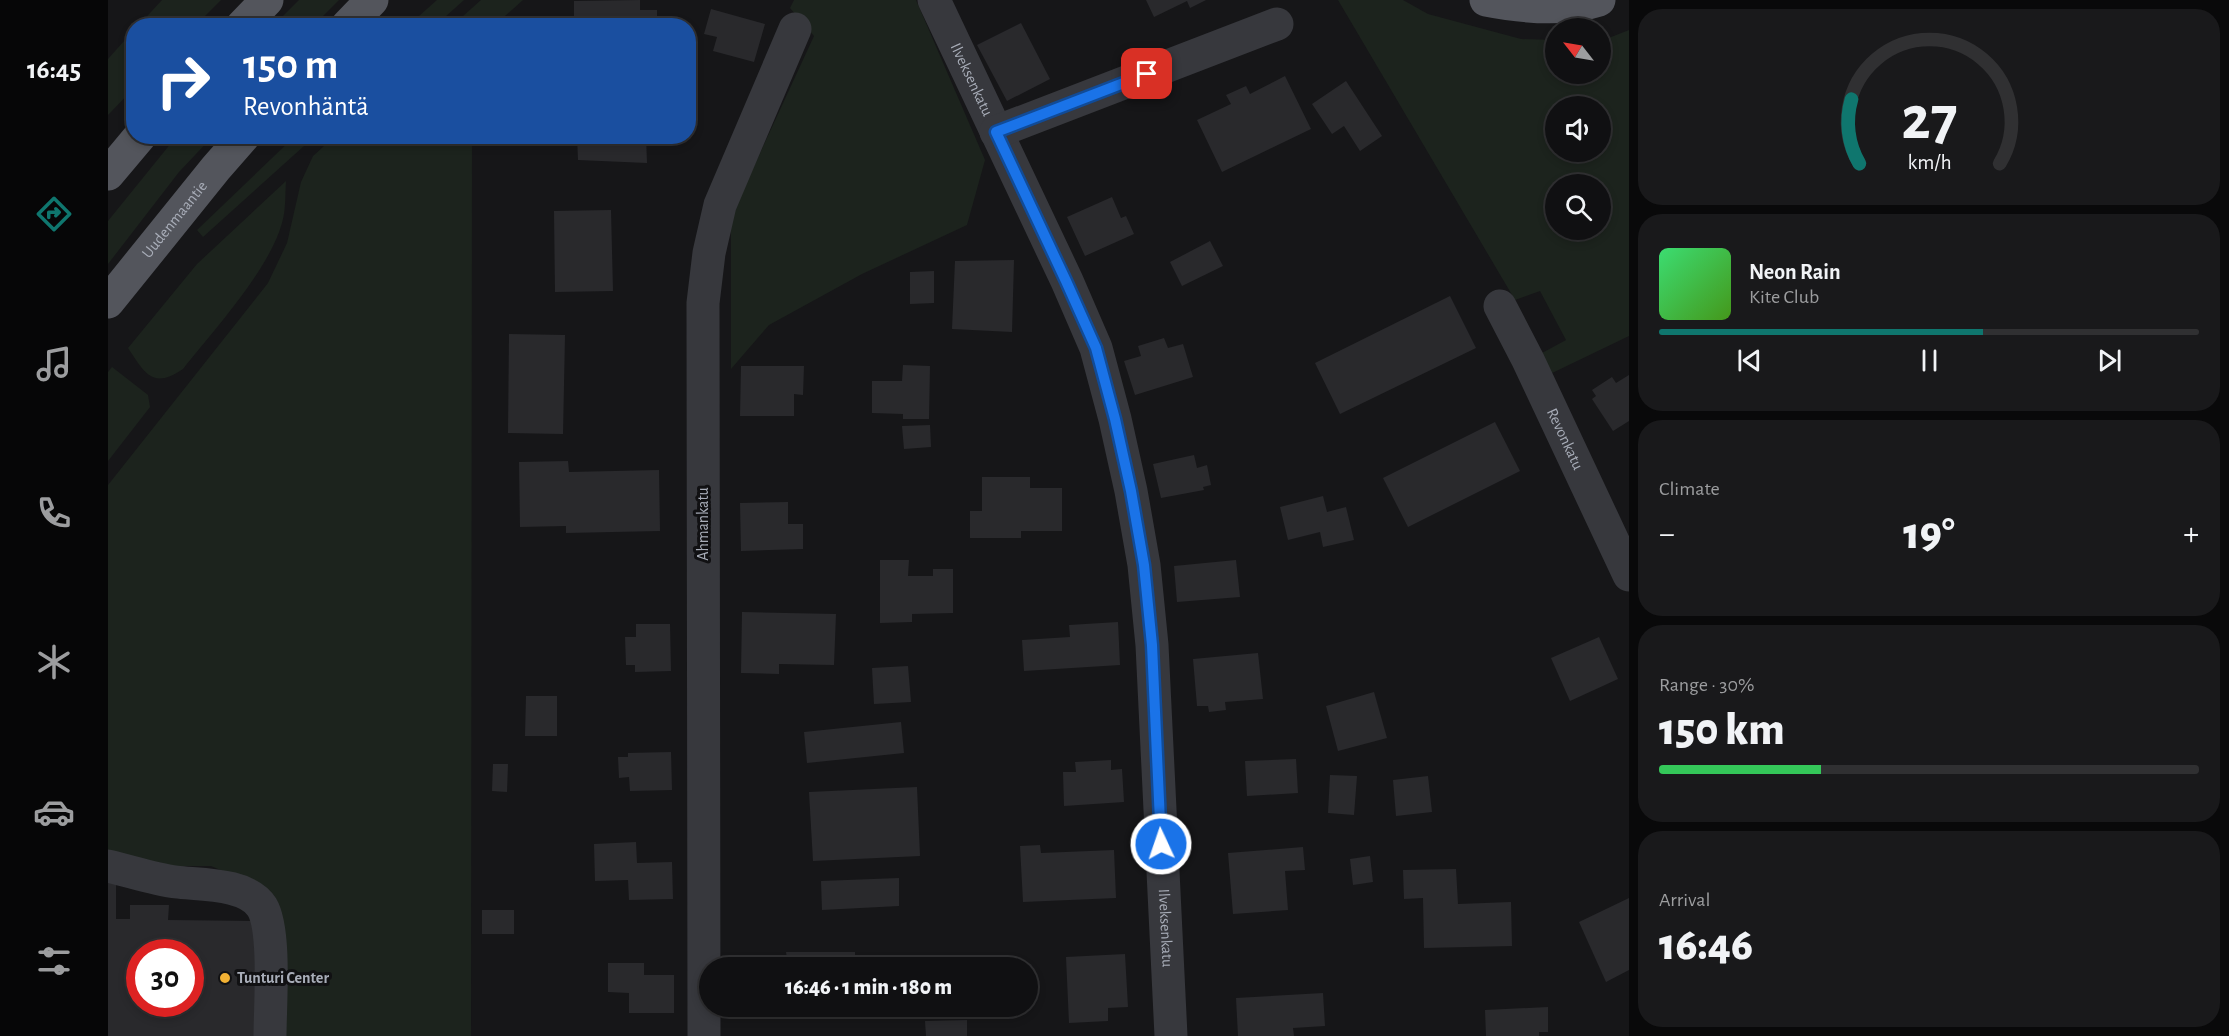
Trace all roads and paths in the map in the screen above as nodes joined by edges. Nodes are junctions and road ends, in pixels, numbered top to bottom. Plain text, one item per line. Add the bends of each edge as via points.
1 (267, 0) edge
2 (372, 0) edge
3 (934, 0) edge
4 (1486, 0) edge
5 (1599, 0) edge
6 (250, 18) edge
7 (355, 18) edge
8 (1277, 24) dead end
9 (795, 29) dead end
10 (996, 132) junction
11 (133, 144) edge
12 (237, 144) edge
13 (108, 174) edge
14 (108, 302) edge
15 (1500, 306) dead end
16 (1629, 575) edge
17 (108, 866) edge
18 (270, 1036) edge
19 (704, 1036) edge
20 (1171, 1036) edge

1 - 6 main road
2 - 7 main road
3 - 10 street, Ilveksenkatu
4 - 5 main road via 1565,6
8 - 10 street
9 - 19 street, Ahmankatu via 720,206 703,303
10 - 20 street, Ilveksenkatu via 1096,348 1131,491 1152,645
11 - 13 main road
12 - 14 main road, Uudenmaantie
15 - 16 street, Revonkatu
17 - 18 street via 175,882 232,889 262,907 270,940

